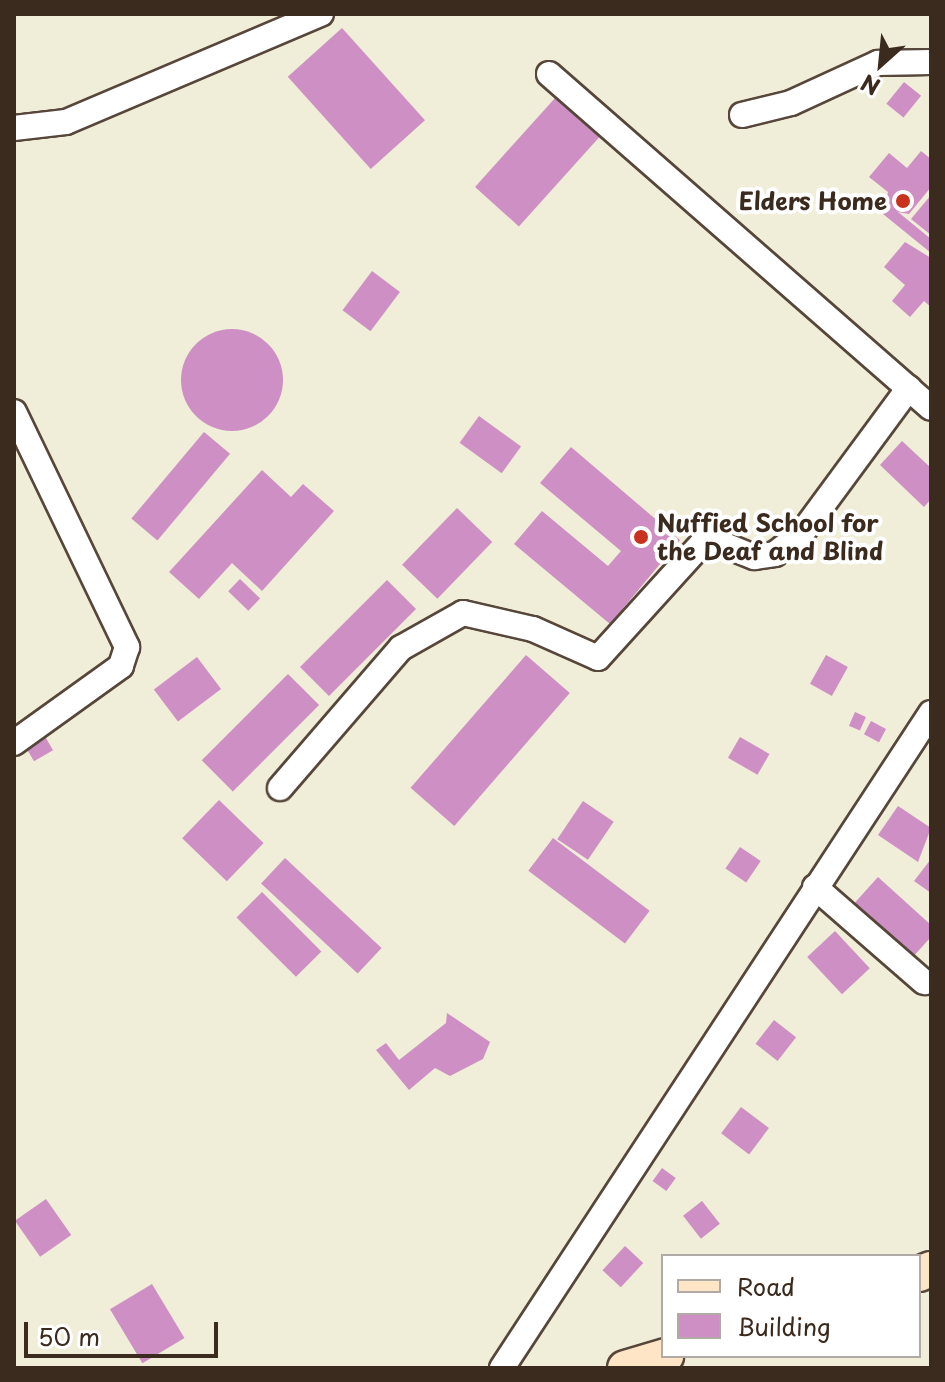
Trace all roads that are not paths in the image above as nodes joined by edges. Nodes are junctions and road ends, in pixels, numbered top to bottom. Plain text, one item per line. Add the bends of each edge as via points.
1 (321, 14) edge
2 (931, 62) edge
3 (549, 74) dead end
4 (742, 115) dead end
5 (14, 128) edge
6 (909, 388) junction
7 (931, 408) edge
8 (14, 412) edge
9 (931, 713) edge
10 (14, 743) edge
11 (280, 788) dead end
12 (815, 887) junction
13 (924, 982) dead end
14 (661, 1357) edge
15 (502, 1368) edge
16 (625, 1368) edge

1 - 5 street via 66,122
2 - 4 street via 878,63 791,103
3 - 6 street
6 - 7 street
6 - 11 street via 802,533 775,554 754,557 707,538 598,658 533,629 463,613 401,648
8 - 10 street via 127,647 121,666
9 - 12 street
12 - 13 street
12 - 15 street
14 - 16 street

